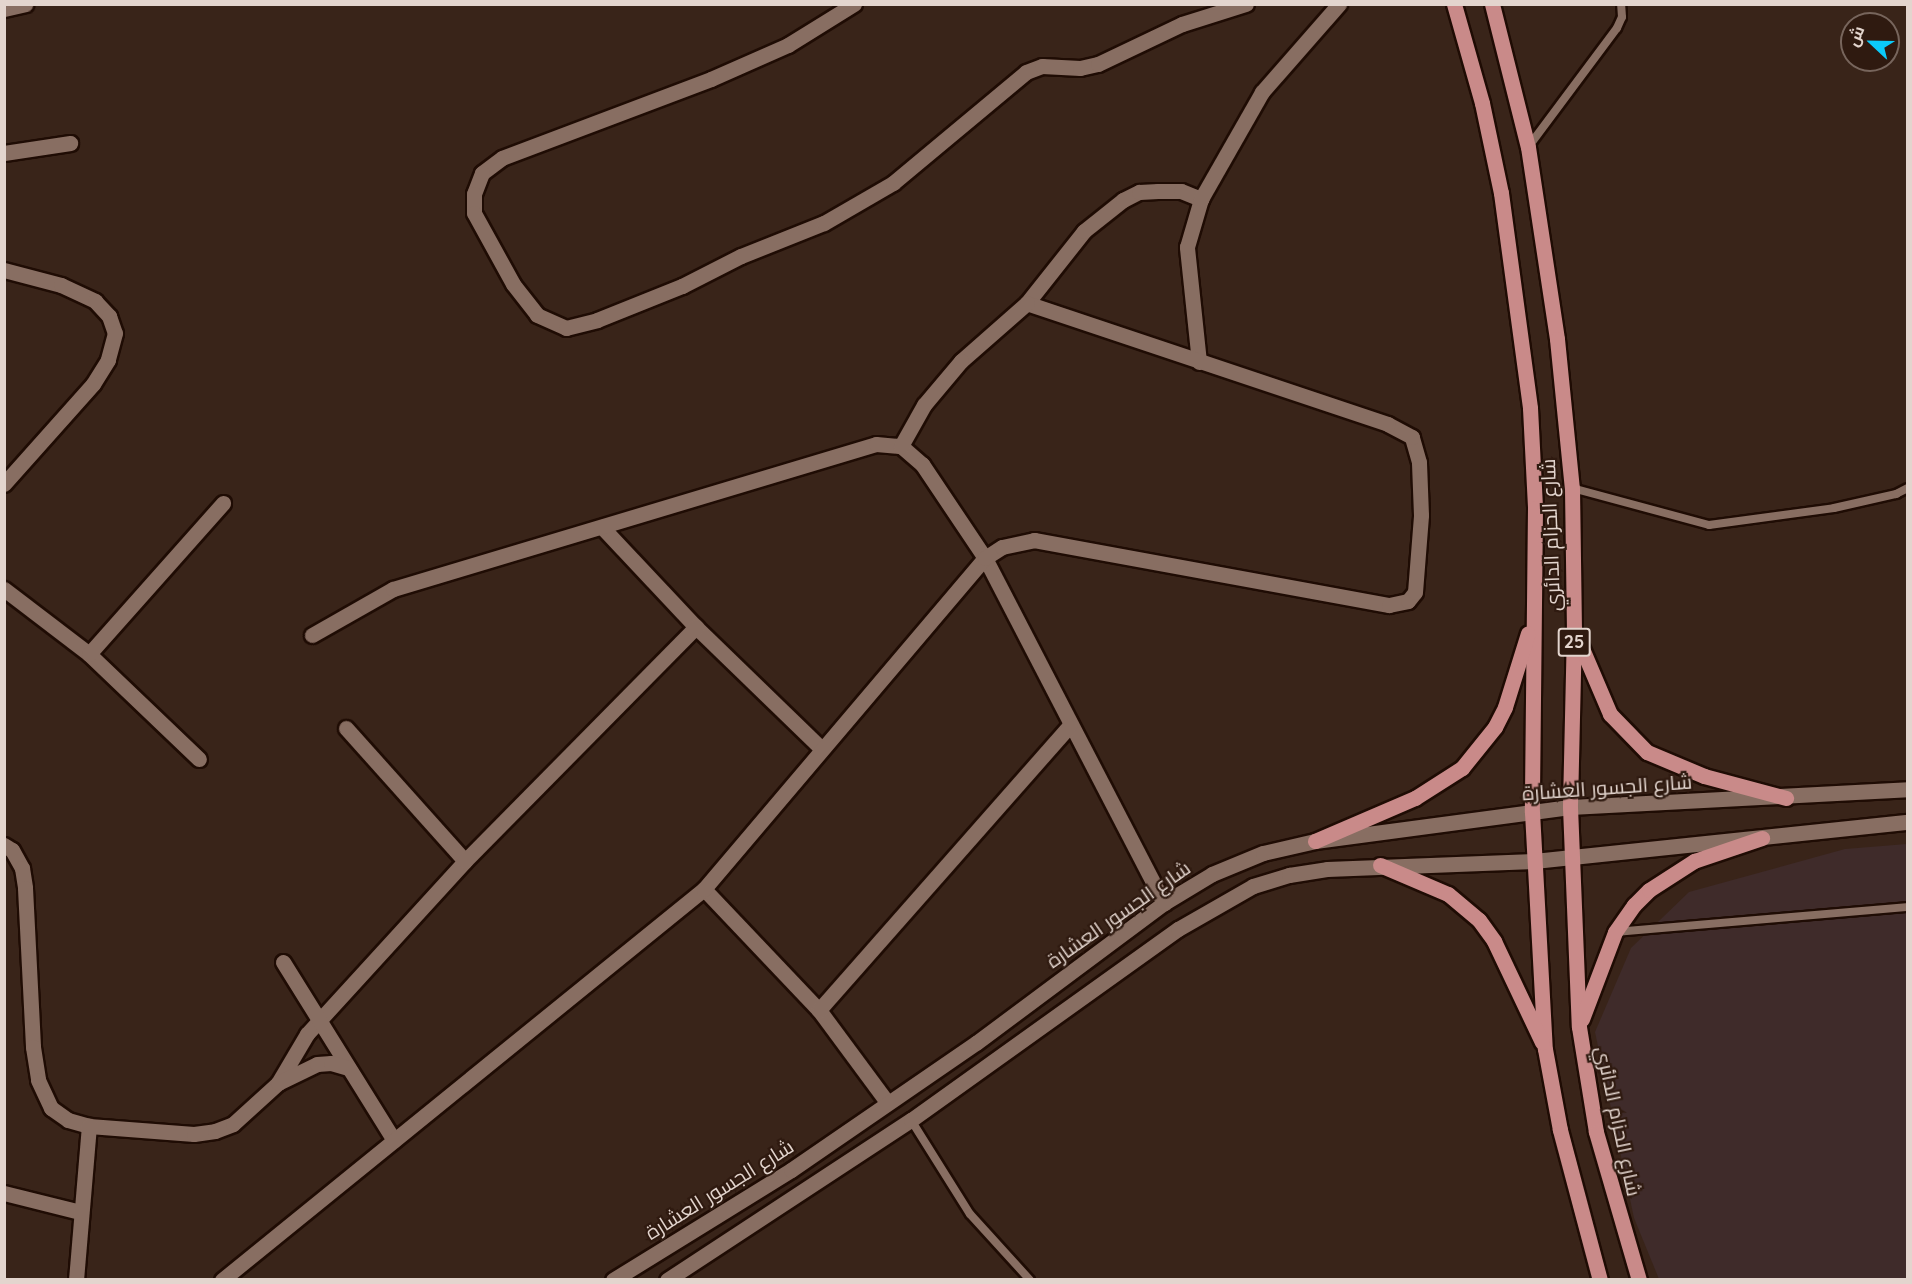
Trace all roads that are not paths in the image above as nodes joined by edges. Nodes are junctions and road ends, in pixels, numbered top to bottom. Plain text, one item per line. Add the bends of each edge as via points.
1 (25, 4) edge
2 (854, 4) edge
3 (1246, 4) edge
4 (1339, 4) edge
5 (1454, 4) edge
6 (1492, 4) edge
7 (1621, 4) edge
8 (4, 9) edge
9 (70, 143) dead end
10 (1528, 147) junction
11 (4, 153) edge
12 (1201, 199) junction
13 (4, 270) edge
14 (1028, 303) junction
15 (1199, 362) junction
16 (901, 446) junction
17 (4, 483) edge
18 (1572, 488) junction
19 (1908, 488) edge
20 (223, 503) dead end
21 (602, 527) junction
22 (985, 558) junction
23 (4, 589) edge
24 (1534, 607) junction
25 (696, 627) junction
26 (1574, 629) junction
27 (312, 635) dead end
28 (89, 654) junction
29 (1069, 726) junction
30 (346, 728) dead end
31 (821, 748) junction
32 (199, 759) dead end
33 (1908, 789) edge
34 (1786, 798) junction
35 (1570, 807) junction
36 (1532, 812) junction
37 (1908, 822) edge
38 (1762, 838) junction
39 (1315, 841) junction
40 (4, 845) edge
41 (1572, 857) junction
42 (465, 861) junction
43 (1534, 861) junction
44 (1380, 865) junction
45 (704, 889) junction
46 (1164, 903) junction
47 (1908, 907) edge
48 (1615, 933) junction
49 (283, 962) dead end
50 (819, 1010) junction
51 (321, 1018) junction
52 (1579, 1027) junction
53 (1545, 1049) junction
54 (348, 1068) junction
55 (278, 1083) junction
56 (887, 1102) junction
57 (911, 1120) junction
58 (89, 1126) junction
59 (394, 1140) junction
60 (4, 1193) edge
61 (80, 1212) junction
62 (76, 1280) edge
63 (222, 1280) edge
64 (613, 1280) edge
65 (667, 1280) edge
66 (1030, 1280) edge
67 (1600, 1280) edge
68 (1639, 1280) edge

1 - 8 street
2 - 3 street via 788,45 711,79 502,158 482,173 474,194 474,213 513,284 537,315 566,328 597,320 682,286 741,256 824,223 893,183 1026,72 1042,66 1080,68 1098,64 1182,24
4 - 12 street via 1262,92
5 - 24 main road, شارع الحزام الدائري / 25 via 1482,103 1501,193 1517,308 1534,486
6 - 10 main road, شارع الحزام الدائري / 25
7 - 10 lane via 1622,17 1612,37
9 - 11 street
10 - 18 main road, شارع الحزام الدائري / 25 via 1557,339
12 - 14 street via 1158,190 1139,192 1123,200 1083,231
12 - 15 street via 1187,254
13 - 17 street via 61,285 94,301 109,316 115,333 108,360 93,384
14 - 15 street
14 - 16 street via 961,361 924,405
15 - 22 street via 1388,424 1412,437 1419,462 1421,515 1418,581 1408,601 1389,605 1034,540 1002,547
16 - 21 street via 876,444
16 - 22 street via 918,459
18 - 19 lane via 1709,525 1834,508
18 - 26 main road, شارع الحزام الدائري / 25
20 - 28 street
21 - 25 street
21 - 27 street via 393,589
22 - 29 street
22 - 31 street
23 - 28 street
24 - 36 main road, شارع الحزام الدائري / 25
24 - 39 main road via 1505,707 1462,768 1415,798
25 - 31 street
25 - 42 street
26 - 34 main road via 1610,714 1647,752 1704,776
26 - 35 main road, شارع الحزام الدائري / 25
28 - 32 street
29 - 46 street
29 - 50 street
30 - 42 street
31 - 45 street
33 - 34 street, شارع الجسور العشارة
34 - 35 street, شارع الجسور العشارة
35 - 36 street, شارع الجسور العشارة
35 - 41 main road, شارع الحزام الدائري / 25
36 - 39 street, شارع الجسور العشارة
36 - 43 main road, شارع الحزام الدائري / 25
37 - 38 street
38 - 41 street
38 - 48 main road via 1694,861 1668,877 1634,905
39 - 46 street, شارع الجسور العشارة via 1263,853 1212,874
40 - 58 street via 12,850 22,868 25,888 38,1080 51,1108
41 - 43 street
41 - 52 main road, شارع الحزام الدائري / 25
42 - 51 street
43 - 44 street
43 - 53 main road, شارع الحزام الدائري / 25
44 - 53 main road via 1448,894 1479,920 1494,941
44 - 57 street via 1289,874 1253,886 1213,907
45 - 50 street
45 - 59 street
46 - 56 street, شارع الجسور العشارة via 975,1043
47 - 48 lane
48 - 52 main road
49 - 51 street
50 - 56 street
51 - 54 street
51 - 55 street
52 - 68 main road, شارع الحزام الدائري / 25 via 1596,1132
53 - 67 main road, شارع الحزام الدائري / 25 via 1560,1130
54 - 55 street via 317,1064
54 - 59 street
55 - 58 street via 233,1124 215,1131 194,1134
56 - 64 street, شارع الجسور العشارة via 791,1170
57 - 65 street
57 - 66 lane via 970,1214
58 - 61 street
59 - 63 street
60 - 61 street
61 - 62 street

